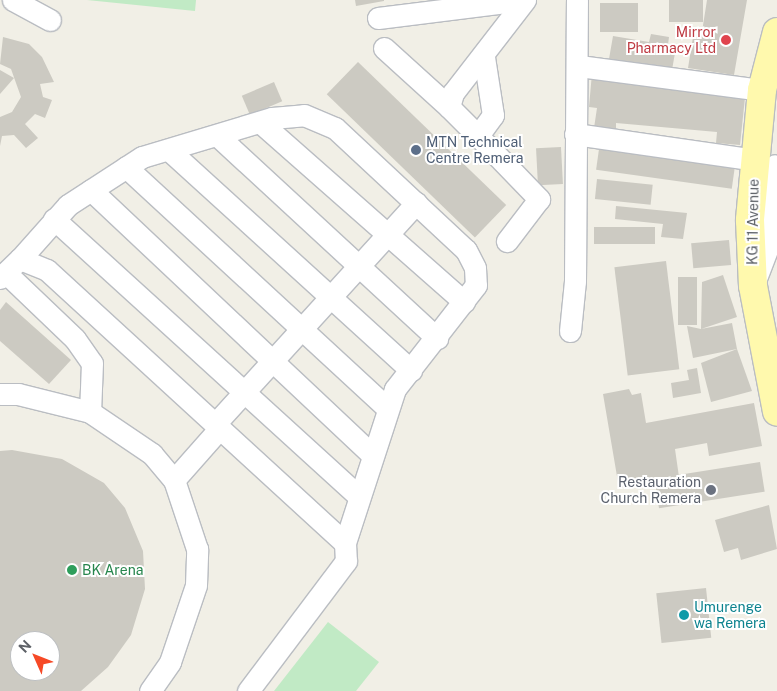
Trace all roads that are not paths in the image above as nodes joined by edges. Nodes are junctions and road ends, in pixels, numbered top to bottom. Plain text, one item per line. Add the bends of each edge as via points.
1 (13, 0) edge
2 (524, 0) edge
3 (577, 0) edge
4 (378, 18) dead end
5 (50, 20) dead end
6 (777, 32) edge
7 (384, 48) dead end
8 (484, 57) junction
9 (579, 66) junction
10 (762, 90) junction
11 (449, 107) junction
12 (260, 122) junction
13 (576, 134) junction
14 (478, 136) junction
15 (219, 137) junction
16 (170, 150) junction
17 (766, 161) edge
18 (126, 168) junction
19 (91, 190) junction
20 (416, 203) junction
21 (54, 219) junction
22 (387, 235) junction
23 (507, 241) dead end
24 (360, 264) junction
25 (8, 270) edge
26 (332, 296) junction
27 (464, 302) junction
28 (302, 328) junction
29 (570, 331) dead end
30 (437, 338) junction
31 (272, 361) junction
32 (411, 370) junction
33 (244, 393) junction
34 (0, 394) edge
35 (387, 408) junction
36 (90, 412) junction
37 (777, 412) edge
38 (218, 426) junction
39 (372, 455) junction
40 (174, 480) junction
41 (359, 498) junction
42 (345, 543) junction
43 (150, 691) edge
44 (248, 691) edge

1 - 5 lane
2 - 4 lane
2 - 8 lane
3 - 9 lane
6 - 10 main road, KG 11 Avenue
7 - 11 lane
8 - 11 lane via 462,79
8 - 14 lane via 493,115
9 - 10 lane
9 - 13 lane
10 - 17 main road, KG 11 Avenue
11 - 14 lane
12 - 15 lane
12 - 20 lane via 304,115 335,128
12 - 22 lane
13 - 17 lane
13 - 29 lane via 575,281
14 - 23 lane via 538,199
15 - 16 lane
15 - 24 lane
16 - 18 lane via 142,158
16 - 26 lane
17 - 37 main road, KG 11 Avenue via 750,220 753,286
18 - 19 lane
18 - 28 lane
19 - 21 lane
19 - 31 lane
20 - 22 lane
20 - 27 lane via 466,250 475,268 476,285
21 - 25 lane
21 - 33 lane
22 - 24 lane
22 - 27 lane
24 - 26 lane
24 - 30 lane
25 - 36 lane via 75,339 92,363
25 - 38 lane via 47,270
26 - 28 lane
26 - 32 lane
27 - 30 lane
28 - 31 lane
28 - 35 lane
30 - 32 lane
31 - 33 lane
31 - 39 lane
32 - 35 lane
33 - 38 lane
33 - 41 lane
34 - 36 lane via 18,394
35 - 39 lane
36 - 40 lane via 152,454
38 - 40 lane
38 - 42 lane
39 - 41 lane
40 - 43 lane via 197,549 196,585 170,662
41 - 42 lane
42 - 44 lane via 346,561

